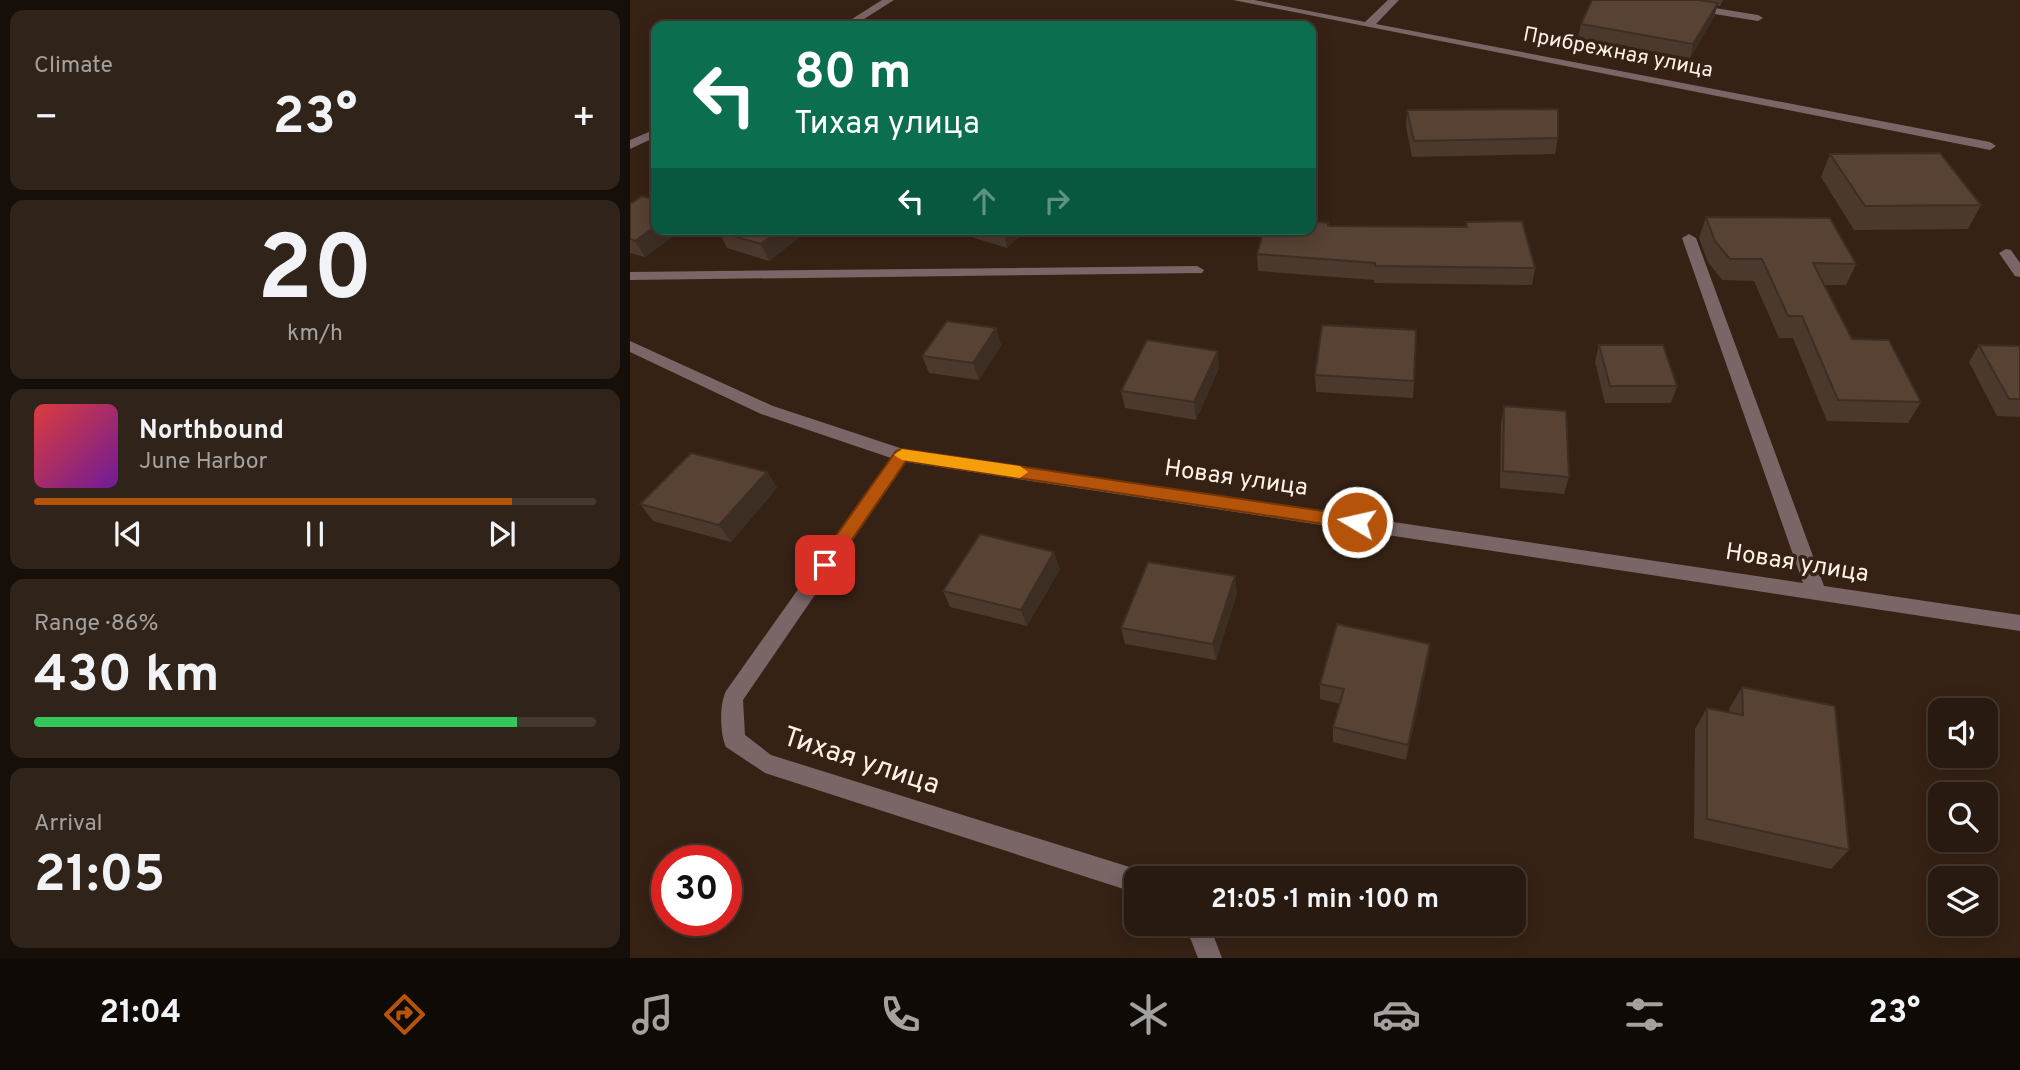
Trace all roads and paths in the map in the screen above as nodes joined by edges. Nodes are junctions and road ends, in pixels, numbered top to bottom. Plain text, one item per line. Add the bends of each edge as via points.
1 (889, 0) edge
2 (1238, 0) edge
3 (1394, 0) edge
4 (1646, 0) edge
5 (1758, 18) dead end
6 (854, 21) edge
7 (1369, 24) junction
8 (651, 135) edge
9 (630, 145) edge
10 (1990, 146) dead end
11 (1689, 238) dead end
12 (2006, 253) dead end
13 (1197, 270) dead end
14 (2020, 273) edge
15 (630, 276) edge
16 (630, 346) edge
17 (902, 455) junction
18 (1816, 591) junction
19 (2020, 623) edge
20 (1124, 877) edge
21 (1201, 936) edge
22 (1210, 958) edge

1 - 6 street
2 - 7 street, Прибрежная улица
3 - 7 street
4 - 5 street
7 - 10 street, Прибрежная улица
8 - 9 street
11 - 18 street
12 - 14 street
13 - 15 street
16 - 17 street, Новая улица via 767,410
17 - 18 street, Новая улица
17 - 20 street, Тихая улица via 733,698 734,740 765,763
18 - 19 street, Новая улица
21 - 22 street

